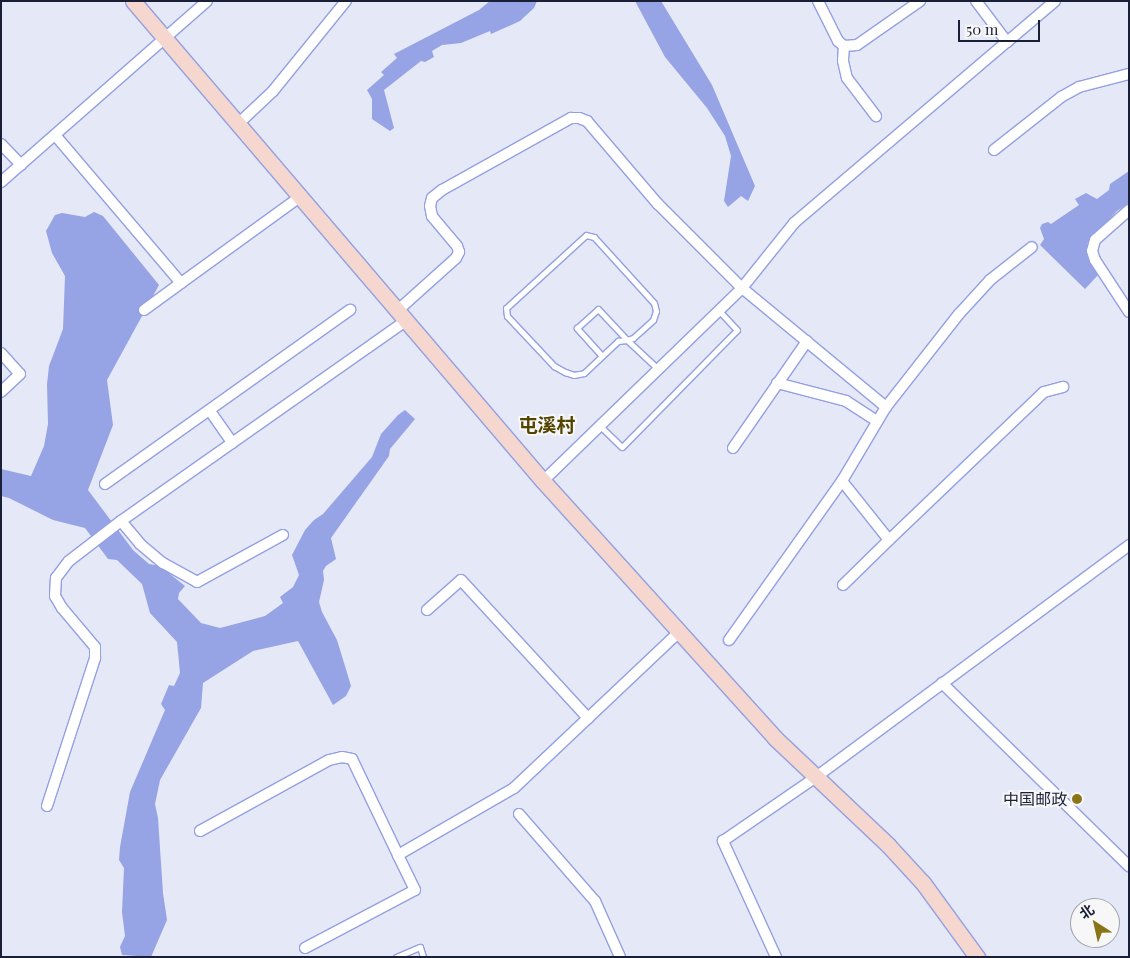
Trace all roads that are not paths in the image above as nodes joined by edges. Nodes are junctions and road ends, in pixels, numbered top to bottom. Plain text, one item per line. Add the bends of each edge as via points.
1 (134, 1) edge
2 (207, 1) edge
3 (346, 1) edge
4 (818, 1) edge
5 (920, 1) edge
6 (976, 1) edge
7 (1055, 1) edge
8 (165, 38) junction
9 (1007, 42) junction
10 (844, 46) junction
11 (1129, 74) edge
12 (876, 116) dead end
13 (238, 124) junction
14 (55, 136) junction
15 (1, 144) edge
16 (994, 150) dead end
17 (21, 166) junction
18 (1, 182) edge
19 (300, 197) junction
20 (1129, 210) edge
21 (1032, 247) dead end
22 (181, 283) junction
23 (742, 288) junction
24 (144, 310) dead end
25 (350, 310) dead end
26 (719, 312) junction
27 (1129, 312) edge
28 (402, 316) junction
29 (627, 340) junction
30 (806, 342) junction
31 (1, 353) edge
32 (602, 356) junction
33 (658, 370) junction
34 (777, 384) junction
35 (1063, 387) dead end
36 (1, 392) edge
37 (886, 407) junction
38 (210, 411) junction
39 (877, 421) junction
40 (600, 426) junction
41 (232, 443) junction
42 (733, 448) dead end
43 (543, 481) junction
44 (842, 481) junction
45 (105, 484) dead end
46 (118, 523) junction
47 (283, 535) dead end
48 (889, 540) junction
49 (1129, 545) edge
50 (844, 585) dead end
51 (427, 610) dead end
52 (679, 632) junction
53 (730, 640) dead end
54 (942, 683) junction
55 (588, 718) junction
56 (816, 777) junction
57 (47, 806) dead end
58 (519, 814) dead end
59 (200, 831) dead end
60 (398, 855) junction
61 (1129, 866) edge
62 (305, 948) dead end
63 (396, 957) edge
64 (423, 957) edge
65 (620, 957) edge
66 (776, 957) edge
67 (978, 957) edge

1 - 8 main road
2 - 8 street
3 - 13 street via 273,92
4 - 10 street via 838,41
5 - 10 street via 857,45
6 - 9 street
7 - 9 street
8 - 13 main road
8 - 14 street
9 - 23 street via 794,223
10 - 12 street via 847,78
11 - 16 street via 1080,87 1061,97
13 - 19 main road
14 - 17 street
14 - 22 street
15 - 17 street
17 - 18 street
19 - 22 street
19 - 28 main road
20 - 27 street via 1095,240 1092,251
21 - 37 street via 990,280
22 - 24 street
23 - 26 street
23 - 28 street via 658,204 587,121 570,118 432,198 432,216 459,252
23 - 30 street
25 - 38 street
26 - 33 street
26 - 40 lane via 737,330 622,448
28 - 41 street
28 - 43 main road
29 - 32 lane via 618,341
29 - 32 lane via 598,309 577,328
29 - 32 lane via 634,338 653,320 654,303 594,237 586,236 506,308 507,316 554,366 565,372 574,375 584,373
29 - 33 lane
30 - 34 street
30 - 37 street
31 - 36 street via 20,374
33 - 40 street
34 - 39 street via 846,401
34 - 42 street
35 - 48 street via 1044,392
37 - 39 street
38 - 41 street
38 - 45 street
39 - 44 street
40 - 43 street
41 - 46 street
43 - 52 main road
44 - 48 street
44 - 53 street
46 - 47 street via 163,562 197,582
46 - 57 street via 69,561 56,578 55,596 95,647 95,658
48 - 50 street
49 - 54 street
51 - 55 street via 461,580
52 - 55 street
52 - 56 main road via 775,738
54 - 56 street
54 - 61 street
55 - 60 street via 514,788
56 - 66 street via 723,840
56 - 67 main road via 923,883
58 - 65 street via 595,901
59 - 60 street via 329,760 342,757 352,759
60 - 62 street via 414,890
63 - 64 lane via 420,947

